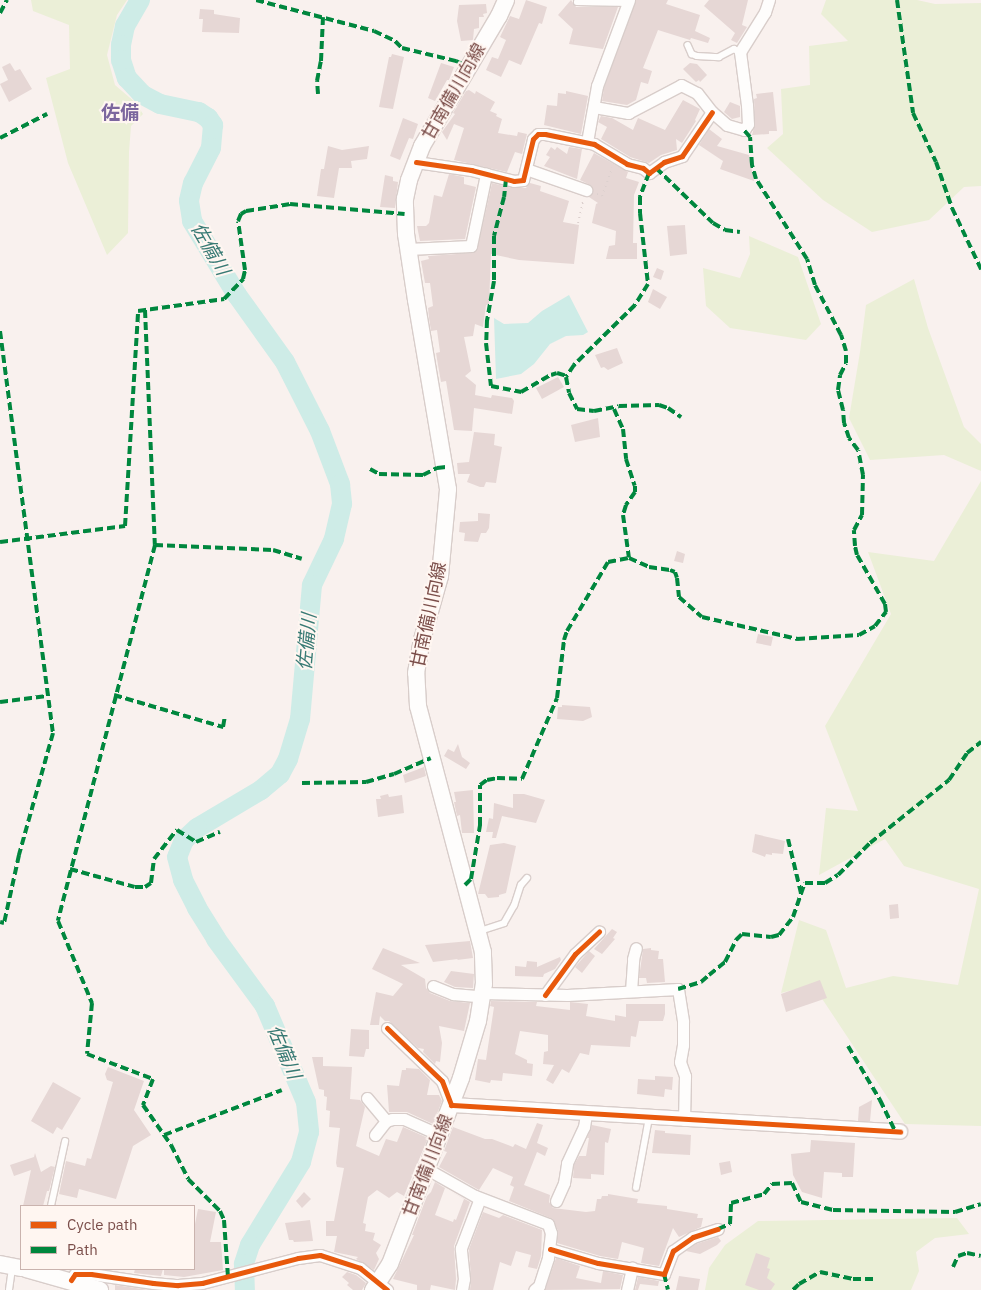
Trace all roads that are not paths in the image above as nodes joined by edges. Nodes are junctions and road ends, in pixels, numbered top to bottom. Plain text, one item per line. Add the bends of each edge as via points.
1 (506, 0) edge
2 (768, 0) edge
3 (577, 2) dead end
4 (629, 2) edge
5 (688, 45) dead end
6 (740, 52) junction
7 (594, 106) junction
8 (712, 112) junction
9 (587, 142) junction
10 (416, 162) junction
11 (526, 169) junction
12 (486, 174) junction
13 (586, 190) road end
14 (408, 249) junction
15 (527, 878) dead end
16 (478, 932) junction
17 (599, 932) dead end
18 (636, 948) dead end
19 (433, 986) dead end
20 (631, 992) junction
21 (483, 994) junction
22 (545, 995) junction
23 (387, 1028) dead end
24 (367, 1098) dead end
25 (451, 1105) junction
26 (586, 1114) junction
27 (649, 1118) junction
28 (684, 1120) junction
29 (386, 1121) junction
30 (900, 1132) dead end
31 (375, 1135) dead end
32 (440, 1135) junction
33 (65, 1142) dead end
34 (427, 1169) junction
35 (636, 1188) dead end
36 (480, 1198) junction
37 (556, 1201) dead end
38 (51, 1205) edge
39 (718, 1229) dead end
40 (550, 1249) junction
41 (632, 1268) junction
42 (21, 1270) edge
43 (30, 1270) edge
44 (71, 1280) junction
45 (380, 1287) edge
46 (9, 1290) edge
47 (100, 1290) edge
48 (462, 1290) edge
49 (534, 1290) edge
50 (627, 1290) edge

1 - 10 main road, 甘南備川向線 via 422,146
2 - 6 street via 765,12
3 - 4 lane
4 - 7 street via 598,86
5 - 6 lane via 692,54 697,56 719,57 734,48
6 - 8 street via 748,124 744,130 735,128
7 - 8 street via 628,113 681,85 697,93
7 - 9 street
8 - 9 street via 682,156 664,162 649,173
9 - 11 street via 538,134 533,138
10 - 12 street
10 - 14 main road, 甘南備川向線 via 406,199
11 - 12 street via 522,180 514,181
11 - 13 street
12 - 14 street via 471,246
14 - 16 main road, 甘南備川向線 via 448,489 440,576 417,664 418,706
15 - 16 lane via 504,923
16 - 21 main road, 甘南備川向線 via 484,968
17 - 22 street via 575,954
18 - 20 street
19 - 21 street via 453,994
20 - 22 street
20 - 28 street via 678,989 683,1022 680,1062 685,1076
21 - 22 street
21 - 25 main road, 甘南備川向線 via 473,1042
23 - 25 street via 442,1081
24 - 29 street
25 - 26 street
25 - 32 main road, 甘南備川向線
26 - 27 street
26 - 37 street
27 - 28 street
27 - 35 lane
28 - 30 street
29 - 31 street
29 - 32 street via 404,1119
32 - 34 main road, 甘南備川向線
33 - 38 lane
34 - 36 street
34 - 45 main road, 甘南備川向線
36 - 40 street via 548,1224
36 - 48 street via 461,1248
39 - 41 street via 694,1237 673,1251 664,1274
40 - 41 street via 598,1263
40 - 49 street via 539,1286
41 - 50 street
42 - 46 lane
43 - 44 main road
44 - 45 street via 75,1274 91,1274 178,1285 202,1283 320,1255 360,1268
44 - 47 main road

